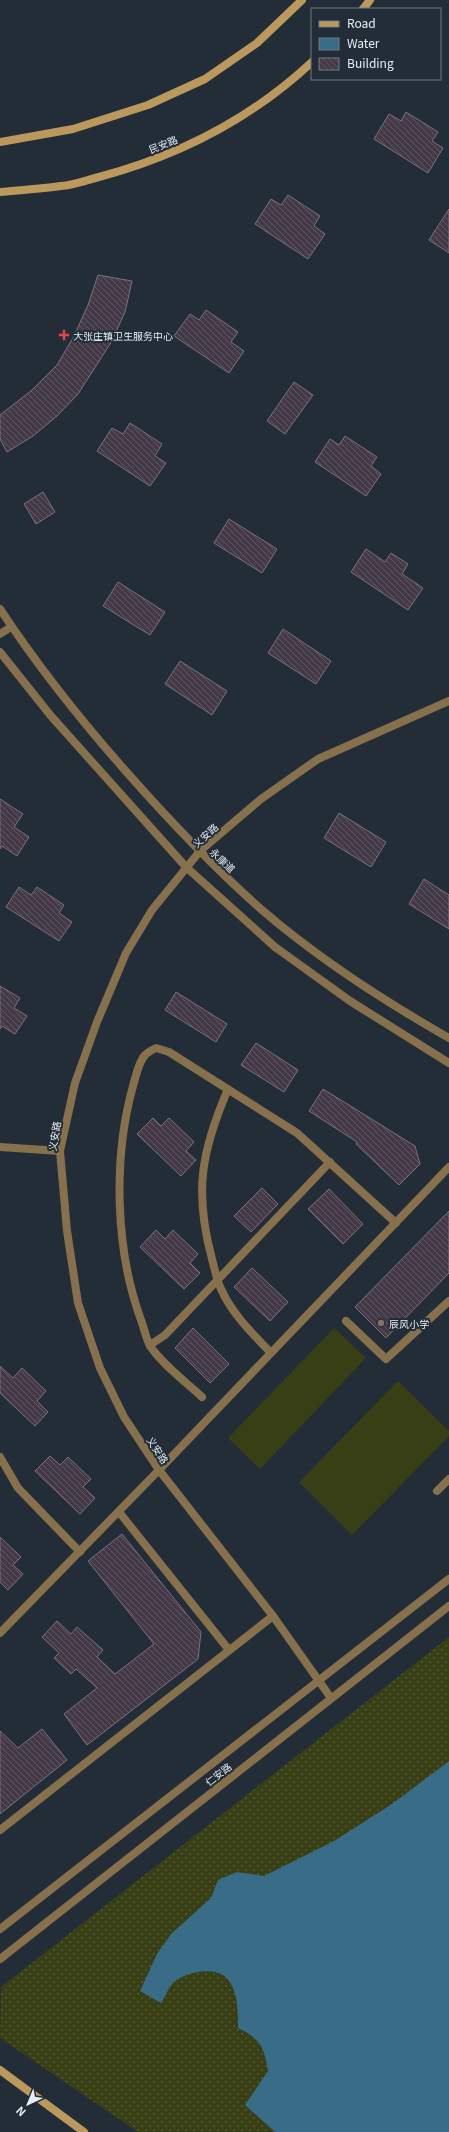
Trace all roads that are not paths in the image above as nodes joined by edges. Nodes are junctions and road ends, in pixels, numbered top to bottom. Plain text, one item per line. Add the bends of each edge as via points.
1 (302, 0) edge
2 (370, 0) edge
3 (364, 8) edge
4 (311, 63) edge
5 (0, 142) edge
6 (0, 192) edge
7 (0, 609) edge
8 (11, 627) junction
9 (0, 634) edge
10 (0, 652) edge
11 (449, 701) edge
12 (200, 851) junction
13 (186, 867) junction
14 (449, 1038) edge
15 (449, 1063) edge
16 (228, 1089) junction
17 (0, 1147) edge
18 (60, 1151) junction
19 (330, 1162) junction
20 (449, 1167) edge
21 (396, 1223) junction
22 (218, 1279) junction
23 (449, 1301) edge
24 (346, 1321) dead end
25 (150, 1345) junction
26 (270, 1353) junction
27 (202, 1397) dead end
28 (0, 1456) edge
29 (159, 1470) junction
30 (449, 1479) edge
31 (437, 1491) dead end
32 (119, 1512) junction
33 (80, 1552) junction
34 (449, 1579) edge
35 (449, 1606) edge
36 (273, 1616) junction
37 (0, 1633) edge
38 (229, 1650) junction
39 (320, 1681) junction
40 (332, 1698) junction
41 (0, 1830) edge
42 (0, 1929) edge
43 (0, 1959) edge
44 (0, 2070) edge
45 (84, 2132) edge

1 - 5 main road via 257,43 204,79 155,102 73,129
2 - 3 main road
4 - 6 main road, 民安路 via 294,79 235,121 129,169 62,186
7 - 8 street, 永康道
8 - 9 street
8 - 12 street, 永康道 via 81,720
10 - 13 street via 51,716
11 - 12 street, 义安路 via 318,759 261,799
12 - 13 street, 义安路
12 - 14 street, 永康道 via 263,910 331,962 409,1015
13 - 15 street via 275,947 350,1001
13 - 18 street, 义安路 via 152,910 126,953 75,1083
16 - 19 street via 297,1133
16 - 22 street via 212,1126 201,1183 203,1216
16 - 25 street via 169,1052 156,1048 146,1054 139,1065 122,1138 120,1185 124,1250 134,1303
17 - 18 street
18 - 29 street, 义安路 via 78,1303 100,1368 124,1417
19 - 21 street
19 - 22 street
20 - 21 street
21 - 26 street
22 - 25 street via 165,1335
22 - 26 street via 221,1290 236,1314
23 - 24 street via 386,1359
25 - 27 street
26 - 29 street
28 - 33 street via 18,1488
29 - 32 street
29 - 36 street, 义安路
30 - 31 street
32 - 33 street
32 - 38 street
33 - 37 street
34 - 39 street, 仁安路
35 - 40 street, 仁安路
36 - 38 street
36 - 39 street, 义安路
38 - 41 street
39 - 40 street, 义安路
39 - 42 street, 仁安路
40 - 43 street, 仁安路
44 - 45 main road

